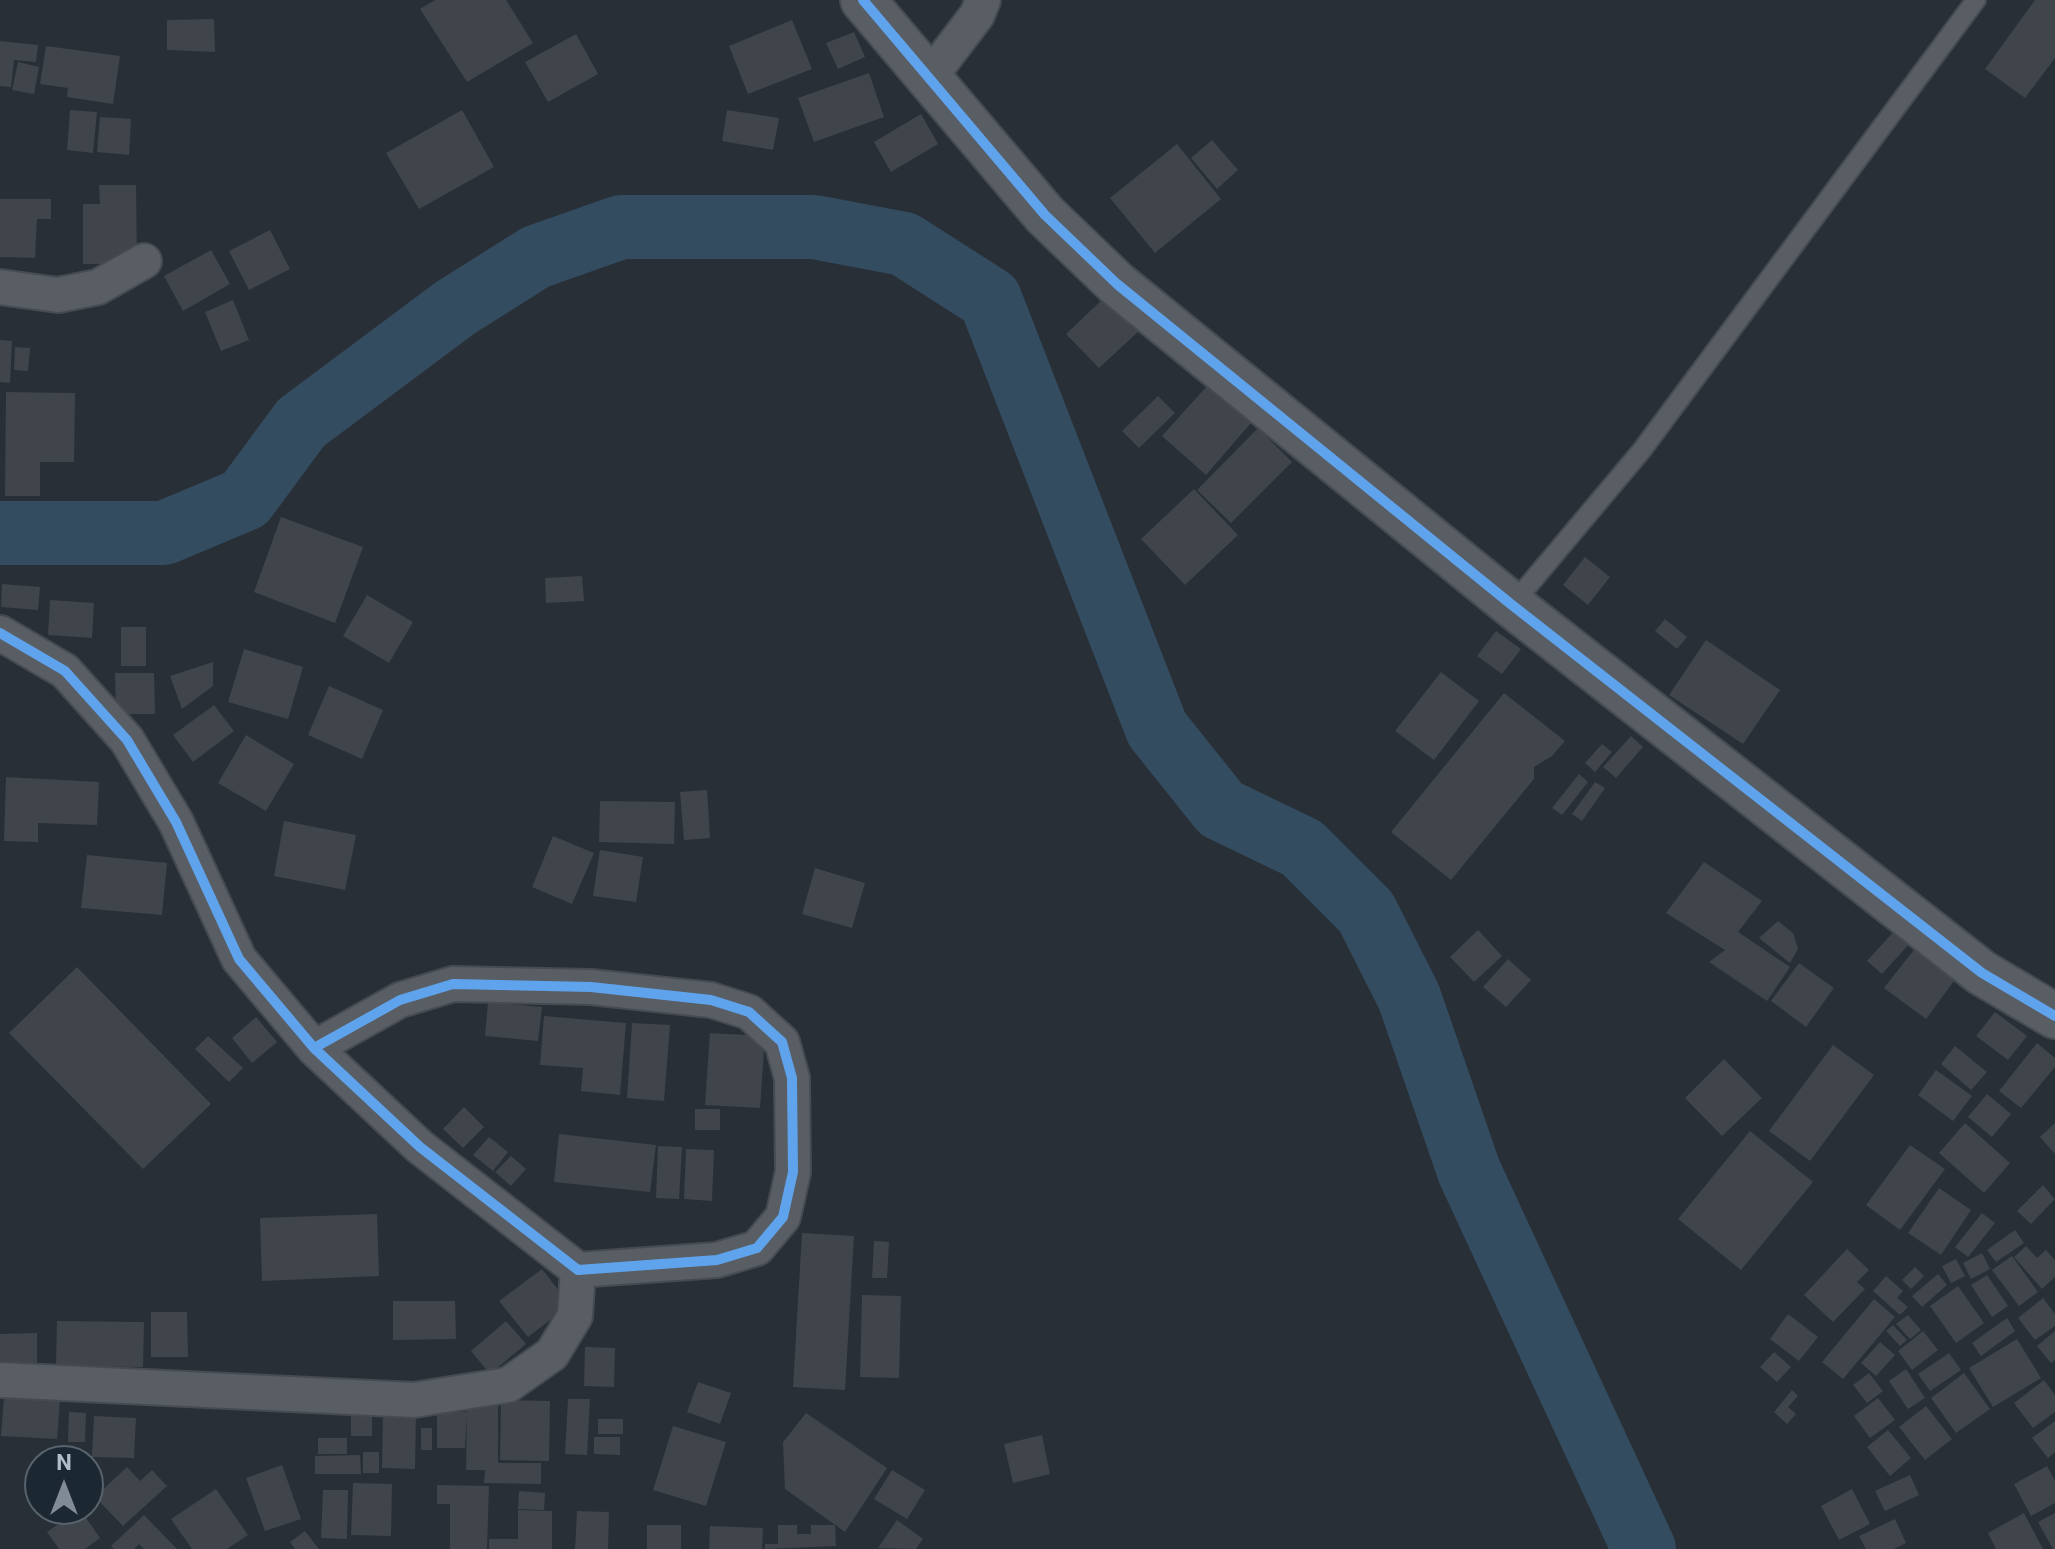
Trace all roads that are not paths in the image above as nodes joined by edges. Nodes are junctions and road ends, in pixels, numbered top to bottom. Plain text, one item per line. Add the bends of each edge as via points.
1 (863, 0) edge
2 (1976, 0) edge
3 (985, 5) edge
4 (929, 78) junction
5 (144, 261) dead end
6 (0, 287) edge
7 (1512, 605) junction
8 (0, 633) edge
9 (2055, 1016) edge
10 (314, 1048) junction
11 (578, 1270) junction
12 (0, 1380) edge

1 - 4 street
2 - 7 lane via 1642,450
3 - 4 street
4 - 7 street via 1045,215 1117,284
5 - 6 street via 98,287 58,295
7 - 9 street via 1982,973
8 - 10 street via 65,671 127,740 176,822 239,959
10 - 11 street via 420,1147
10 - 11 street via 400,1000 453,984 591,987 711,1000 749,1012 782,1042 792,1078 793,1172 783,1217 757,1248 717,1260
11 - 12 street via 575,1316 552,1354 508,1385 414,1400

